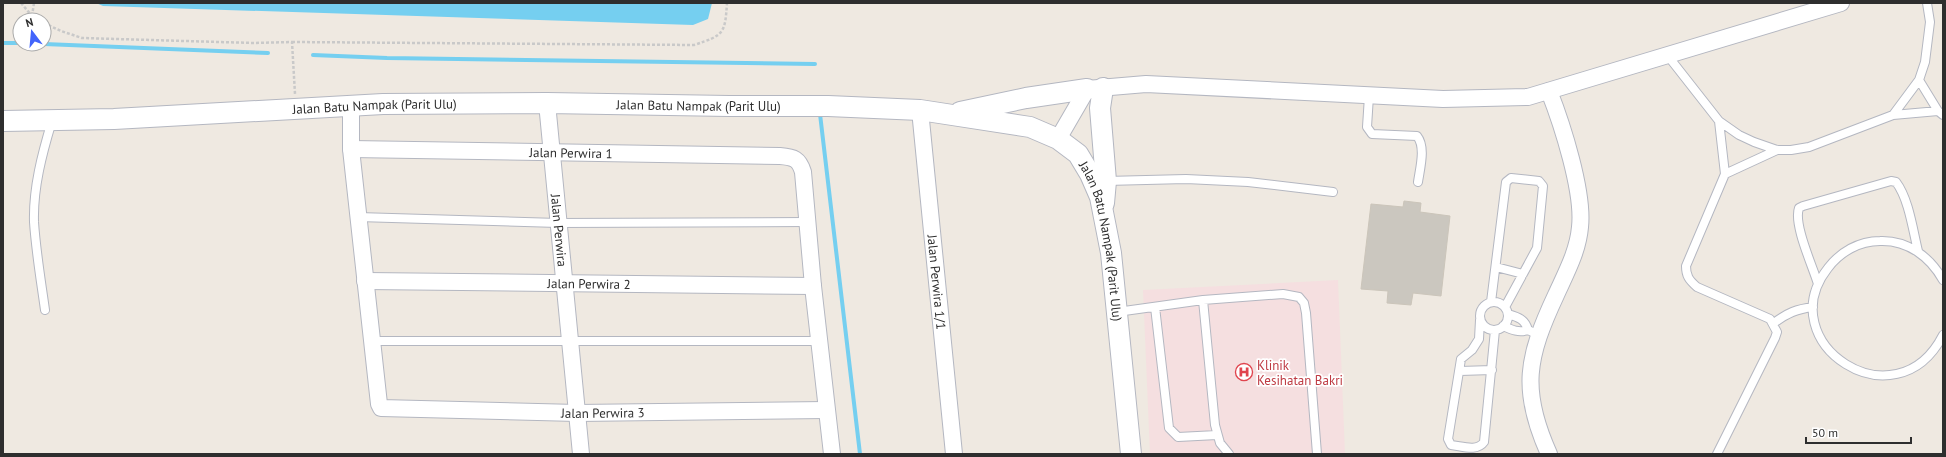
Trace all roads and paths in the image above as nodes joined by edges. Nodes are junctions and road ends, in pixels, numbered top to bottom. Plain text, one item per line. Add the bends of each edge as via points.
1 (21, 3) edge
2 (727, 3) edge
3 (1841, 3) edge
4 (1927, 3) edge
5 (1795, 9) edge
6 (29, 12) edge
7 (52, 27) edge
8 (292, 42) junction
9 (1668, 56) junction
10 (294, 75) dead end
11 (1919, 80) junction
12 (1095, 88) junction
13 (1549, 91) junction
14 (1369, 96) junction
15 (547, 103) junction
16 (351, 105) junction
17 (920, 110) junction
18 (1941, 113) edge
19 (951, 114) junction
20 (1893, 115) junction
21 (53, 120) junction
22 (3, 121) edge
23 (1720, 121) junction
24 (1058, 138) junction
25 (351, 149) junction
26 (1777, 150) junction
27 (551, 154) junction
28 (1725, 174) junction
29 (1106, 181) junction
30 (1418, 182) dead end
31 (1333, 192) dead end
32 (1103, 213) junction
33 (358, 217) junction
34 (808, 222) junction
35 (558, 223) junction
36 (1918, 251) junction
37 (1496, 267) junction
38 (1940, 268) edge
39 (1523, 274) junction
40 (1943, 280) edge
41 (365, 281) junction
42 (564, 283) junction
43 (1818, 284) junction
44 (813, 286) junction
45 (1203, 300) junction
46 (1491, 302) junction
47 (1813, 306) junction
48 (1155, 307) junction
49 (45, 310) dead end
50 (1506, 310) junction
51 (1117, 312) junction
52 (1480, 320) junction
53 (1774, 323) junction
54 (1503, 326) junction
55 (1495, 330) junction
56 (1534, 333) junction
57 (1943, 335) edge
58 (372, 341) junction
59 (570, 341) junction
60 (820, 341) junction
61 (1492, 370) junction
62 (1460, 371) junction
63 (826, 410) junction
64 (577, 413) junction
65 (1217, 435) junction
66 (581, 454) edge
67 (832, 454) edge
68 (954, 454) edge
69 (1132, 454) edge
70 (1229, 454) edge
71 (1317, 454) edge
72 (1549, 454) edge
73 (1718, 454) edge

1 - 6 path
2 - 8 path via 725,26 721,33 694,45
3 - 5 street
4 - 11 lane via 1930,22 1928,43
5 - 9 street
7 - 8 path via 82,38
8 - 10 path
9 - 13 street
9 - 23 lane
11 - 18 lane
11 - 20 lane
12 - 14 street via 1146,84
12 - 19 street via 988,105
12 - 24 street
12 - 29 street via 1100,108
13 - 14 street via 1528,97 1497,99
13 - 56 street via 1559,116 1577,186 1580,226 1578,243 1567,273
14 - 30 lane via 1367,127 1372,134 1417,136 1420,140 1422,147
15 - 16 street, Jalan Batu Nampak (Parit Ulu)
15 - 17 street, Jalan Batu Nampak (Parit Ulu) via 828,106
15 - 27 street, Jalan Perwira
16 - 21 street, Jalan Batu Nampak (Parit Ulu) via 114,119
16 - 25 street
17 - 19 street, Jalan Batu Nampak (Parit Ulu)
17 - 68 street, Jalan Perwira 1/1
18 - 20 lane
19 - 24 street, Jalan Batu Nampak (Parit Ulu) via 1030,127
20 - 26 lane via 1809,146
21 - 22 street, Jalan Batu Nampak (Parit Ulu)
21 - 49 lane via 36,183 34,222
23 - 26 lane via 1739,136
23 - 28 lane
24 - 32 street, Jalan Batu Nampak (Parit Ulu) via 1082,160 1100,197
25 - 27 street, Jalan Perwira 1
25 - 33 street
26 - 28 lane
27 - 34 street, Jalan Perwira 1 via 792,156 800,163 803,172
27 - 35 street, Jalan Perwira
28 - 53 lane via 1686,266 1686,274 1697,287
29 - 31 lane via 1186,179 1248,182
29 - 32 street
32 - 51 street, Jalan Batu Nampak (Parit Ulu) via 1111,254
33 - 35 lane
33 - 41 street
34 - 35 lane
34 - 44 street
35 - 42 street, Jalan Perwira
36 - 38 lane
36 - 43 lane via 1906,245 1880,241 1854,247 1832,262
36 - 43 lane via 1900,187 1896,182 1891,181 1803,206 1799,208 1798,213 1800,227
37 - 39 lane
37 - 39 lane via 1506,182 1511,178 1539,181 1543,186 1538,244 1536,253
37 - 46 lane
38 - 40 lane
39 - 50 lane
41 - 42 street, Jalan Perwira 2
41 - 58 street
42 - 44 street, Jalan Perwira 2
42 - 59 street, Jalan Perwira
43 - 47 lane
44 - 60 street
45 - 48 lane
45 - 65 lane
45 - 71 lane via 1283,294 1299,297 1304,304
46 - 50 lane via 1501,304
46 - 52 lane via 1482,309
47 - 53 lane via 1791,312
47 - 57 lane via 1817,329 1826,347 1845,365 1870,374 1883,375 1909,370 1930,354
48 - 51 lane
48 - 65 lane via 1170,428 1178,437
50 - 54 lane via 1507,320
50 - 56 lane via 1522,319
51 - 69 street, Jalan Batu Nampak (Parit Ulu)
52 - 55 lane via 1484,326
52 - 62 lane via 1480,339 1461,359
53 - 73 lane via 1775,338
54 - 55 lane
54 - 56 lane via 1516,331
55 - 61 lane
56 - 72 street via 1530,374 1531,402 1537,426
58 - 59 lane
58 - 64 street, Jalan Perwira 3 via 381,408
59 - 60 lane
59 - 64 street, Jalan Perwira
60 - 63 street
61 - 62 lane
61 - 62 lane via 1484,442 1476,448 1451,445 1448,439
63 - 64 street, Jalan Perwira 3
63 - 67 street
64 - 66 street, Jalan Perwira
65 - 70 lane

